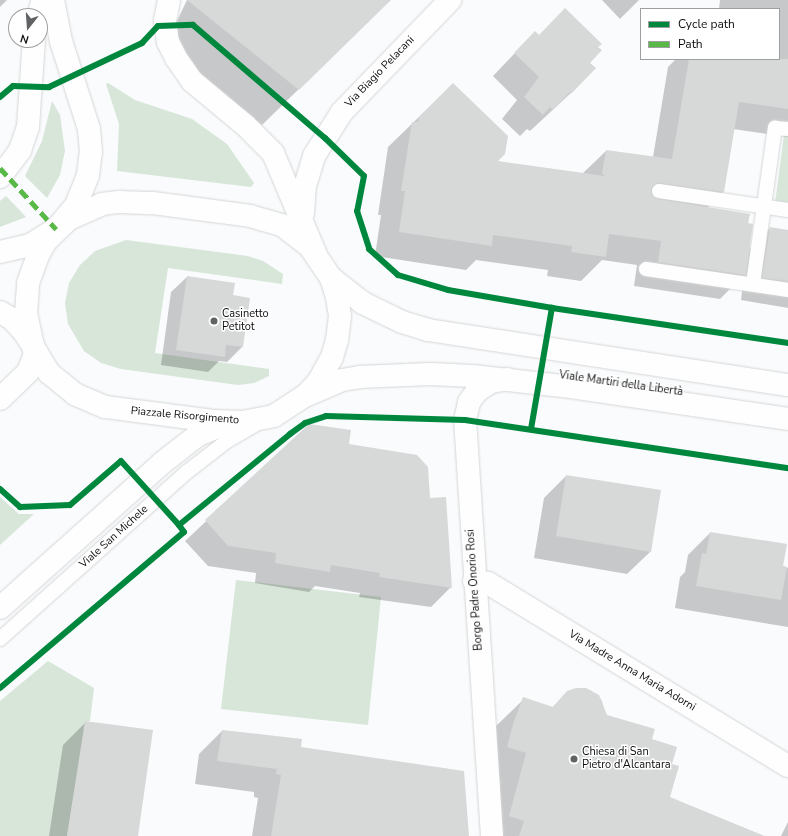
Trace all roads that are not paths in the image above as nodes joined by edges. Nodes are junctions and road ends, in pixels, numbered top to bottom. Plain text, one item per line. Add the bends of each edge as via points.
1 (53, 0) edge
2 (170, 0) edge
3 (450, 0) edge
4 (33, 48) edge
5 (788, 130) edge
6 (0, 177) edge
7 (659, 191) dead end
8 (764, 207) junction
9 (788, 210) edge
10 (303, 220) junction
11 (56, 229) junction
12 (0, 252) edge
13 (316, 255) junction
14 (646, 269) dead end
15 (331, 278) junction
16 (753, 284) junction
17 (788, 290) edge
18 (0, 312) edge
19 (33, 346) junction
20 (519, 380) junction
21 (788, 385) edge
22 (0, 399) edge
23 (288, 407) junction
24 (788, 419) edge
25 (233, 422) junction
26 (474, 581) junction
27 (0, 608) edge
28 (0, 639) edge
29 (788, 766) edge
30 (492, 836) edge

1 - 11 main road via 62,48 87,118 91,152 88,175 80,197
2 - 10 main road via 165,21 168,42 176,58 192,81 246,126 273,153
3 - 10 main road, Via Biagio Pelacani via 362,89 325,138 314,156 305,186
4 - 6 main road via 28,127 20,150
5 - 8 lane via 775,128
7 - 8 lane
8 - 9 lane
8 - 16 lane
10 - 13 main road via 307,239
11 - 12 main road via 30,245
11 - 13 main road, Piazzale Risorgimento via 74,216 102,204 153,203 266,219 297,235
11 - 19 main road, Piazzale Risorgimento via 38,255 28,283 26,314
13 - 15 main road, Piazzale Risorgimento
14 - 16 lane
15 - 21 main road, Viale Martiri della Libertà via 364,303 402,322 428,330
15 - 23 main road, Piazzale Risorgimento via 339,306 337,340 332,357 306,395
16 - 17 lane
18 - 19 main road via 19,326
19 - 22 main road via 35,354 32,366
19 - 25 main road, Piazzale Risorgimento via 40,360 60,383 90,402 106,408 138,413
20 - 23 main road, Viale Martiri della Libertà via 444,374 392,374 342,380
20 - 24 main road, Viale Martiri della Libertà
20 - 26 main road, Borgo Padre Onorio Rosi via 500,380 483,386 472,397 467,408
23 - 25 main road, Piazzale Risorgimento
23 - 28 lane, Viale San Michele via 227,441 187,472
25 - 27 main road, Viale San Michele via 209,429 172,455
26 - 29 main road, Via Madre Anna Maria Adorni via 488,583
26 - 30 main road, Borgo Padre Onorio Rosi

